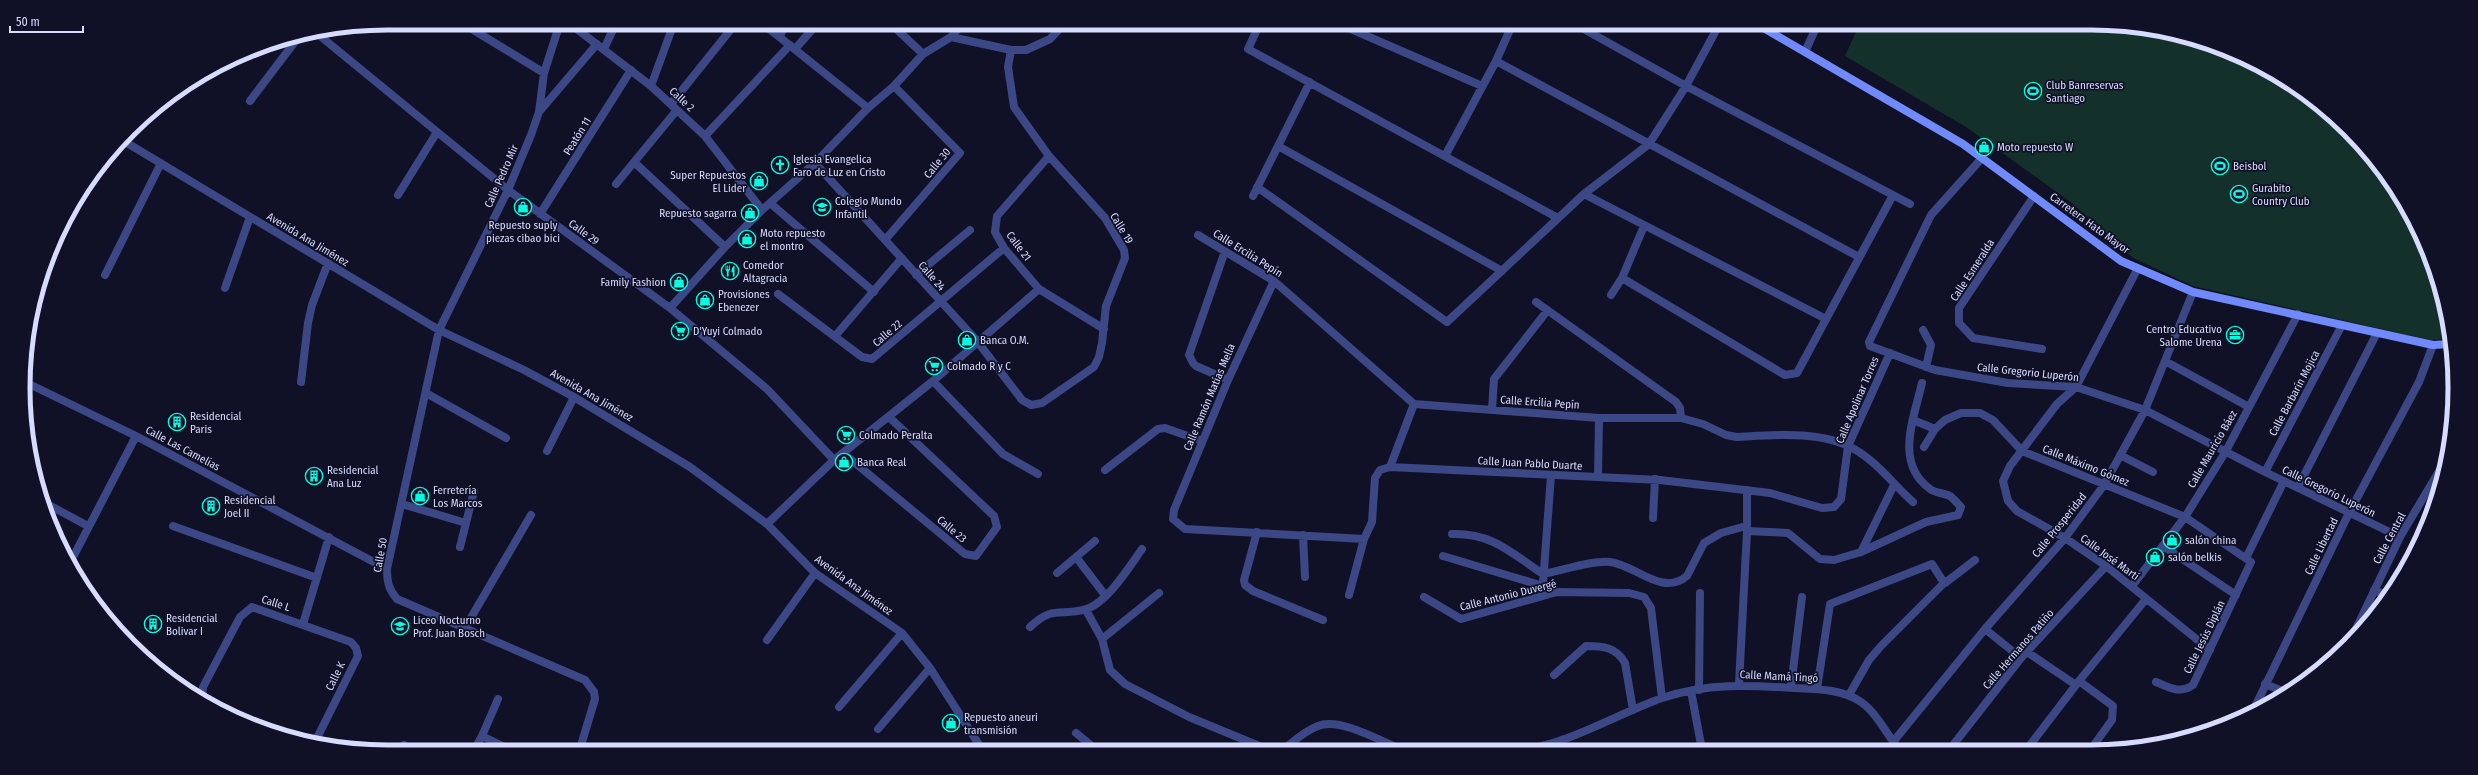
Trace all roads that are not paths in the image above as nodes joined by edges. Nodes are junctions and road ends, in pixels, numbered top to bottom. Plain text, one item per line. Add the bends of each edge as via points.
1 (473, 30) edge
2 (558, 30) edge
3 (578, 30) edge
4 (611, 30) edge
5 (671, 30) edge
6 (730, 30) edge
7 (771, 30) edge
8 (782, 30) edge
9 (811, 30) edge
10 (897, 30) edge
11 (958, 30) edge
12 (1058, 30) edge
13 (1257, 30) edge
14 (1353, 30) edge
15 (1510, 30) edge
16 (1586, 30) edge
17 (1716, 30) edge
18 (1767, 30) edge
19 (1815, 30) edge
20 (321, 37) edge
21 (780, 37) junction
22 (951, 37) junction
23 (295, 42) edge
24 (600, 46) junction
25 (793, 47) junction
26 (1011, 50) junction
27 (1805, 52) junction
28 (923, 54) junction
29 (1496, 61) junction
30 (631, 70) junction
31 (544, 73) junction
32 (1310, 82) junction
33 (651, 86) junction
34 (894, 86) junction
35 (1482, 86) junction
36 (1686, 86) junction
37 (250, 102) dead end
38 (671, 104) junction
39 (868, 108) junction
40 (677, 110) junction
41 (539, 112) junction
42 (437, 132) junction
43 (705, 136) junction
44 (127, 143) edge
45 (1649, 144) junction
46 (1278, 146) junction
47 (1049, 156) junction
48 (1445, 156) junction
49 (1982, 158) junction
50 (634, 162) junction
51 (161, 163) junction
52 (815, 163) junction
53 (616, 184) dead end
54 (1257, 187) junction
55 (508, 190) junction
56 (1584, 194) junction
57 (398, 195) dead end
58 (1893, 195) junction
59 (1253, 196) dead end
60 (2034, 196) junction
61 (770, 203) junction
62 (1910, 204) dead end
63 (762, 210) junction
64 (540, 214) junction
65 (250, 217) junction
66 (1558, 218) junction
67 (1644, 226) junction
68 (970, 230) dead end
69 (1198, 235) dead end
70 (885, 240) junction
71 (725, 247) junction
72 (1004, 248) junction
73 (1225, 251) junction
74 (902, 258) junction
75 (1859, 258) junction
76 (328, 264) junction
77 (2138, 268) junction
78 (1502, 271) junction
79 (105, 275) dead end
80 (916, 275) junction
81 (1622, 278) junction
82 (1274, 281) junction
83 (225, 288) dead end
84 (1039, 289) junction
85 (874, 292) junction
86 (2193, 292) junction
87 (778, 294) dead end
88 (1611, 295) dead end
89 (939, 302) junction
90 (1536, 302) dead end
91 (670, 308) junction
92 (1547, 311) junction
93 (2298, 314) junction
94 (1826, 319) junction
95 (2342, 325) junction
96 (1104, 329) junction
97 (439, 330) junction
98 (1923, 330) dead end
99 (2377, 333) junction
100 (836, 336) junction
101 (977, 341) junction
102 (2445, 344) edge
103 (2433, 345) junction
104 (2042, 349) dead end
105 (1890, 353) junction
106 (2165, 361) junction
107 (1926, 367) junction
108 (1228, 380) junction
109 (933, 381) junction
110 (301, 382) dead end
111 (1922, 383) dead end
112 (30, 385) edge
113 (2076, 386) junction
114 (426, 393) junction
115 (574, 397) junction
116 (1414, 404) junction
117 (1031, 405) joint
118 (2249, 407) junction
119 (1492, 410) junction
120 (2145, 410) junction
121 (889, 417) junction
122 (1599, 418) junction
123 (1681, 418) junction
124 (1913, 420) junction
125 (1935, 429) junction
126 (136, 436) junction
127 (506, 438) dead end
128 (1202, 441) junction
129 (1848, 446) junction
130 (1924, 447) dead end
131 (547, 451) dead end
132 (2022, 451) junction
133 (2226, 451) junction
134 (843, 453) junction
135 (2120, 455) junction
136 (834, 460) junction
137 (1390, 467) junction
138 (1105, 470) dead end
139 (2153, 472) dead end
140 (2265, 472) junction
141 (1038, 474) dead end
142 (2437, 474) edge
143 (1551, 475) junction
144 (1598, 477) junction
145 (1655, 479) junction
146 (2284, 481) junction
147 (1894, 485) junction
148 (2104, 485) junction
149 (2298, 487) junction
150 (1747, 490) junction
151 (474, 491) dead end
152 (1913, 502) dead end
153 (402, 504) junction
154 (50, 506) edge
155 (2349, 513) junction
156 (530, 515) dead end
157 (2185, 517) junction
158 (1653, 518) dead end
159 (466, 523) junction
160 (767, 524) junction
161 (88, 526) junction
162 (173, 526) dead end
163 (1747, 529) junction
164 (1256, 532) junction
165 (1452, 534) dead end
166 (1303, 535) junction
167 (329, 537) junction
168 (2400, 537) junction
169 (2065, 538) junction
170 (1364, 539) junction
171 (1095, 541) dead end
172 (2163, 546) junction
173 (460, 547) dead end
174 (1142, 549) dead end
175 (1860, 552) junction
176 (73, 556) edge
177 (1443, 556) dead end
178 (1076, 557) junction
179 (1975, 560) dead end
180 (2249, 560) junction
181 (2106, 566) junction
182 (387, 569) junction
183 (815, 573) junction
184 (1057, 573) dead end
185 (1543, 574) junction
186 (316, 578) junction
187 (1305, 578) dead end
188 (1945, 582) junction
189 (1543, 586) junction
190 (2132, 586) junction
191 (2374, 590) junction
192 (1700, 592) dead end
193 (1159, 593) dead end
194 (2382, 594) edge
195 (1105, 595) junction
196 (1349, 595) dead end
197 (1542, 596) junction
198 (2236, 596) junction
199 (1424, 597) dead end
200 (1802, 597) dead end
201 (2146, 599) junction
202 (1086, 610) junction
203 (1323, 620) dead end
204 (303, 624) junction
205 (2358, 624) edge
206 (1030, 626) dead end
207 (465, 628) junction
208 (1985, 629) junction
209 (902, 633) junction
210 (1102, 639) junction
211 (768, 640) dead end
212 (2210, 650) junction
213 (2027, 652) junction
214 (2021, 658) junction
215 (930, 668) junction
216 (1554, 675) dead end
217 (2156, 682) dead end
218 (2077, 683) junction
219 (1739, 684) junction
220 (2265, 684) junction
221 (1791, 687) junction
222 (1817, 689) junction
223 (1695, 690) junction
224 (2280, 690) edge
225 (203, 693) edge
226 (1849, 695) junction
227 (1662, 698) junction
228 (498, 699) dead end
229 (2256, 704) edge
230 (839, 707) dead end
231 (1633, 710) junction
232 (878, 729) dead end
233 (1076, 733) dead end
234 (482, 736) junction
235 (317, 738) edge
236 (1893, 742) junction
237 (477, 745) edge
238 (501, 745) edge
239 (581, 745) edge
240 (979, 745) edge
241 (1091, 745) edge
242 (1257, 745) edge
243 (1289, 745) edge
244 (1390, 745) edge
245 (1546, 745) edge
246 (1701, 745) edge
247 (1896, 745) edge
248 (1953, 745) edge
249 (2030, 745) edge
250 (2095, 745) edge

1 - 31 street
2 - 31 street, Calle Pedro Mir
3 - 24 street, Calle 2
4 - 24 street
5 - 33 street
6 - 38 street
7 - 21 street
8 - 21 street
9 - 25 street
10 - 28 street
11 - 22 street
12 - 26 street via 1050,39 1026,50
13 - 32 street via 1248,49
14 - 35 street
15 - 29 street
16 - 36 street
17 - 36 street
18 - 27 street, Carretera Hato Mayor
19 - 27 street
20 - 42 street, Calle 29
21 - 25 street
22 - 26 street
22 - 28 street
23 - 37 street
24 - 30 street, Calle 2
24 - 41 street
25 - 39 street
25 - 43 street
26 - 47 street, Calle 19 via 1008,67 1014,107
27 - 49 street, Carretera Hato Mayor via 1963,144
28 - 34 street
29 - 35 street
29 - 45 street
30 - 33 street, Calle 2
30 - 64 street, Peatón 11
31 - 41 street, Calle Pedro Mir
32 - 46 street
32 - 48 street
33 - 38 street, Calle 2
34 - 39 street
34 - 70 street, Calle 30 via 960,153
35 - 48 street
36 - 45 street
36 - 58 street
38 - 40 street, Calle 2
39 - 52 street
40 - 43 street, Calle 2
40 - 50 street
41 - 55 street, Calle Pedro Mir
42 - 55 street, Calle 29
42 - 57 street
43 - 63 street, Calle 2
44 - 51 street, Avenida Ana Jiménez
45 - 56 street
45 - 75 street
46 - 54 street
46 - 78 street
47 - 72 street, Calle 21 via 997,216 995,232
47 - 96 street, Calle 19 via 1105,218 1124,250 1124,264 1106,306
48 - 66 street
49 - 60 street, Carretera Hato Mayor
49 - 105 street, Calle Gregorio Luperón via 1931,215 1870,342 1870,346
50 - 53 street
50 - 71 street
51 - 65 street, Avenida Ana Jiménez
51 - 79 street
52 - 61 street
52 - 70 street, Calle 24
54 - 59 street
54 - 78 street via 1447,322
55 - 64 street, Calle 29
55 - 97 street, Calle Pedro Mir
56 - 66 street
56 - 67 street
58 - 62 street
58 - 75 street
60 - 77 street, Carretera Hato Mayor via 2120,261
60 - 104 street, Calle Esmeralda via 1959,308 1959,323 1973,338
61 - 63 street
61 - 85 street
63 - 71 street
64 - 91 street, Calle 29
65 - 76 street, Avenida Ana Jiménez
65 - 83 street
66 - 78 street
67 - 81 street
67 - 94 street
68 - 80 street
69 - 73 street, Calle Ercilia Pepín
70 - 74 street, Calle 24
71 - 91 street
72 - 84 street, Calle 21
72 - 89 street, Calle 22
73 - 82 street, Calle Ercilia Pepín
73 - 108 street via 1189,355 1196,366
74 - 80 street, Calle 24
74 - 85 street
75 - 94 street
76 - 97 street, Avenida Ana Jiménez
76 - 110 street via 312,305
77 - 86 street, Carretera Hato Mayor
77 - 113 street
80 - 89 street, Calle 24
81 - 88 street
81 - 94 street via 1785,375 1797,373
82 - 108 street, Calle Ramón Matías Mella
82 - 116 street, Calle Ercilia Pepín
84 - 96 street, Calle 21
84 - 101 street
85 - 100 street
86 - 93 street, Carretera Hato Mayor
86 - 106 street, Calle Prosperidad
87 - 100 street, Calle 22
89 - 100 street, Calle 22 via 872,359 862,357
89 - 101 street, Calle 24
90 - 92 street
91 - 136 street, Calle 29 via 767,389
92 - 119 street via 1494,380
92 - 123 street via 1676,402 1680,408
93 - 95 street, Carretera Hato Mayor
93 - 118 street, Calle Mauricio Báez
95 - 99 street, Carretera Hato Mayor
95 - 140 street, Calle Barbarín Mojica
96 - 117 street, Calle 19 via 1099,357 1094,367 1042,404
97 - 114 street, Calle 50
97 - 115 street, Avenida Ana Jiménez
98 - 107 street via 1931,345
99 - 103 street, Carretera Hato Mayor
99 - 149 street
101 - 109 street
101 - 117 street, Calle 24 via 1022,400
102 - 103 street, Carretera Hato Mayor
103 - 155 street, Calle Libertad via 2419,382
105 - 107 street, Calle Gregorio Luperón
105 - 129 street, Calle Apolinar Torres
106 - 118 street
106 - 120 street, Calle Prosperidad
107 - 113 street, Calle Gregorio Luperón via 2008,383
108 - 128 street, Calle Ramón Matías Mella
109 - 121 street
109 - 141 street via 1003,454
111 - 124 street
112 - 126 street, Calle Las Camelias
113 - 120 street, Calle Gregorio Luperón
113 - 132 street via 2058,404
114 - 127 street
114 - 153 street, Calle 50
115 - 131 street
115 - 160 street, Avenida Ana Jiménez via 690,467
116 - 119 street, Calle Ercilia Pepín
116 - 137 street
118 - 133 street, Calle Mauricio Báez
119 - 122 street, Calle Ercilia Pepín
120 - 133 street, Calle Gregorio Luperón
120 - 135 street, Calle Prosperidad
121 - 134 street
121 - 134 street, Calle 23 via 994,516 996,527 981,553 976,556 965,554
122 - 123 street, Calle Ercilia Pepín
122 - 144 street
123 - 129 street, Calle Ercilia Pepín via 1737,437 1807,436
124 - 125 street
124 - 175 street via 1908,444 1909,460 1916,475 1930,490 1950,496 1961,507 1958,516 1926,522
125 - 130 street, Calle Máximo Gómez
125 - 132 street, Calle Máximo Gómez via 1945,420 1961,413 1980,412 1993,420
126 - 161 street
126 - 167 street, Calle Las Camelias
128 - 138 street via 1165,428 1158,429
128 - 164 street, Calle Ramón Matías Mella via 1174,510 1176,523 1190,530
129 - 147 street, Calle Ercilia Pepín via 1861,454
129 - 150 street, Calle Apolinar Torres via 1841,499 1834,507 1822,508 1770,493
132 - 148 street, Calle Máximo Gómez
132 - 169 street, Calle José Martí via 2010,466 2004,481 2008,501 2017,511
133 - 140 street, Calle Gregorio Luperón
133 - 157 street, Calle Mauricio Báez
134 - 136 street
135 - 139 street
135 - 148 street, Calle Prosperidad
136 - 160 street
137 - 143 street, Calle Juan Pablo Duarte
137 - 170 street via 1380,470 1375,478 1372,522
140 - 146 street, Calle Gregorio Luperón
142 - 168 street, Calle Central
143 - 144 street, Calle Juan Pablo Duarte
143 - 185 street
144 - 145 street, Calle Juan Pablo Duarte
145 - 150 street, Calle Juan Pablo Duarte
145 - 158 street
146 - 149 street, Calle Gregorio Luperón
146 - 180 street, Calle Jesús Diplán
147 - 152 street, Calle Ercilia Pepín
147 - 175 street
148 - 157 street, Calle Máximo Gómez
148 - 169 street, Calle Prosperidad
149 - 155 street, Calle Gregorio Luperón
150 - 163 street
151 - 159 street
153 - 159 street
153 - 182 street, Calle 50
154 - 161 street
155 - 168 street, Calle Gregorio Luperón
155 - 220 street, Calle Libertad
156 - 207 street
157 - 172 street, Calle Mauricio Báez
157 - 180 street, Calle Máximo Gómez
159 - 173 street
160 - 183 street, Avenida Ana Jiménez
161 - 176 street
162 - 186 street
163 - 175 street via 1788,533 1820,559 1834,560
163 - 185 street via 1712,537 1698,552 1687,576 1677,582 1661,583 1633,569 1609,562 1595,562
163 - 219 street
164 - 166 street
164 - 203 street via 1245,585 1253,592
165 - 185 street via 1469,533 1488,538 1506,547
166 - 170 street
166 - 187 street
167 - 182 street, Calle Las Camelias
167 - 186 street
168 - 191 street, Calle Central
169 - 181 street, Calle José Martí
169 - 208 street, Calle Prosperidad
170 - 196 street
171 - 178 street
172 - 190 street, Calle Mauricio Báez
172 - 198 street
174 - 195 street via 1123,576
177 - 189 street
178 - 184 street
178 - 195 street
179 - 188 street
180 - 198 street, Calle Jesús Diplán
181 - 190 street, Calle José Martí
181 - 213 street, Calle Hermanos Patiño
182 - 207 street, Calle 50 via 391,592 397,599
183 - 209 street, Avenida Ana Jiménez
183 - 211 street
185 - 189 street
186 - 204 street
188 - 222 street via 1931,564 1832,602 1829,606
188 - 226 street via 1881,646
189 - 197 street
190 - 201 street, Calle José Martí
191 - 194 street
191 - 205 street, Calle Central
192 - 223 street
193 - 210 street
195 - 202 street
197 - 199 street, Calle Antonio Duvergé via 1461,619
197 - 227 street, Calle Antonio Duvergé via 1570,592 1630,593 1644,598 1651,608
198 - 212 street, Calle Jesús Diplán
200 - 221 street
201 - 212 street, Calle José Martí
201 - 218 street
202 - 206 street via 1056,611 1042,615
202 - 210 street
204 - 225 street, Calle L via 252,607 240,617 203,687
204 - 235 street, Calle K via 351,642 358,656
207 - 239 street, Calle 50 via 577,675 591,686 595,699
208 - 214 street
208 - 236 street, Calle Prosperidad
209 - 215 street, Avenida Ana Jiménez
209 - 230 street
210 - 242 street via 1110,670 1125,684 1190,717
212 - 217 street, Calle Jesús Diplán via 2193,685 2175,690
213 - 214 street, Calle Hermanos Patiño
213 - 218 street
214 - 248 street, Calle Hermanos Patiño
215 - 232 street
215 - 240 street, Avenida Ana Jiménez
216 - 231 street via 1586,646 1611,649 1625,663
218 - 249 street
218 - 250 street via 2113,706 2112,720
219 - 221 street, Calle Mamá Tingó
219 - 223 street, Calle Mamá Tingó
220 - 224 street
220 - 229 street, Calle Libertad
221 - 222 street, Calle Mamá Tingó
222 - 226 street, Calle Mamá Tingó
223 - 227 street, Calle Mamá Tingó
223 - 246 street
226 - 236 street, Calle Mamá Tingó via 1868,708
227 - 231 street, Calle Mamá Tingó
228 - 234 street
231 - 245 street, Calle Mamá Tingó via 1565,741
233 - 241 street
234 - 237 street
234 - 238 street
236 - 247 street, Calle Mamá Tingó
243 - 244 street via 1301,735 1325,723 1356,730

